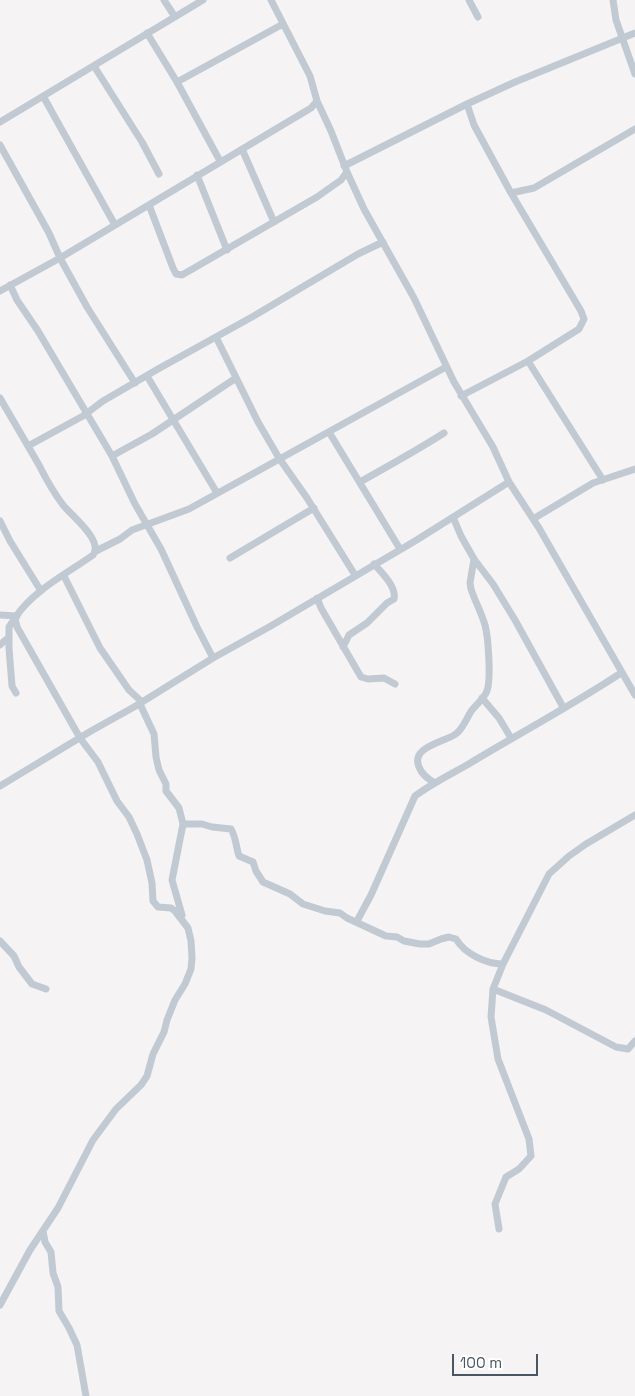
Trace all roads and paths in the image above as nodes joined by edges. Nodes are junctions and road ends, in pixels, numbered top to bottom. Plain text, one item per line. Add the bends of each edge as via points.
1 (164, 0) edge
2 (204, 0) edge
3 (271, 0) edge
4 (470, 0) edge
5 (613, 0) edge
6 (175, 17) junction
7 (478, 18) dead end
8 (283, 24) junction
9 (147, 33) junction
10 (635, 33) edge
11 (622, 38) junction
12 (94, 66) junction
13 (635, 74) edge
14 (177, 82) junction
15 (43, 96) junction
16 (317, 101) junction
17 (467, 104) junction
18 (0, 122) edge
19 (635, 129) edge
20 (0, 145) edge
21 (242, 150) junction
22 (220, 161) junction
23 (346, 169) junction
24 (159, 174) dead end
25 (197, 175) junction
26 (511, 193) junction
27 (149, 205) junction
28 (274, 222) junction
29 (115, 225) junction
30 (383, 242) junction
31 (227, 250) junction
32 (60, 258) junction
33 (10, 285) junction
34 (0, 291) edge
35 (216, 338) junction
36 (528, 361) junction
37 (446, 367) junction
38 (148, 376) junction
39 (236, 378) junction
40 (135, 383) junction
41 (462, 396) junction
42 (0, 398) edge
43 (87, 413) junction
44 (173, 420) junction
45 (329, 432) junction
46 (444, 433) dead end
47 (28, 446) junction
48 (112, 456) junction
49 (279, 458) junction
50 (635, 469) edge
51 (603, 480) junction
52 (360, 482) junction
53 (509, 482) junction
54 (216, 493) junction
55 (314, 508) junction
56 (453, 517) junction
57 (533, 519) junction
58 (0, 521) edge
59 (147, 524) junction
60 (400, 549) junction
61 (96, 551) junction
62 (230, 558) dead end
63 (474, 559) junction
64 (374, 564) junction
65 (355, 575) junction
66 (64, 576) junction
67 (41, 591) junction
68 (317, 598) junction
69 (0, 616) edge
70 (16, 617) junction
71 (9, 637) junction
72 (0, 645) edge
73 (343, 647) junction
74 (213, 658) junction
75 (621, 673) junction
76 (395, 684) dead end
77 (633, 686) edge
78 (16, 693) dead end
79 (635, 695) edge
80 (482, 698) junction
81 (141, 703) junction
82 (563, 707) junction
83 (80, 738) junction
84 (511, 738) junction
85 (435, 783) junction
86 (0, 786) edge
87 (635, 815) edge
88 (182, 824) junction
89 (183, 919) junction
90 (357, 921) junction
91 (0, 941) edge
92 (503, 964) junction
93 (46, 989) dead end
94 (493, 989) junction
95 (635, 1042) edge
96 (499, 1229) dead end
97 (43, 1231) junction
98 (0, 1305) edge
99 (86, 1396) edge

1 - 6 street
2 - 6 street
3 - 8 street
4 - 7 street
5 - 11 street
6 - 9 street
8 - 14 street
8 - 16 street via 310,76
9 - 12 street
9 - 14 street
10 - 11 street
11 - 13 street
11 - 17 street
12 - 15 street
12 - 24 street
14 - 22 street
15 - 18 street
15 - 29 street
16 - 21 street via 311,108
16 - 23 street
17 - 23 street
17 - 26 street via 474,125
19 - 26 street via 534,188
20 - 32 street
21 - 22 street
21 - 28 street
22 - 25 street
23 - 28 street via 341,180
23 - 30 street
25 - 27 street
25 - 31 street
26 - 36 street via 584,318 579,329
27 - 29 street
27 - 31 street via 176,274 188,273
28 - 31 street
29 - 32 street
30 - 35 street
30 - 37 street
32 - 33 street
32 - 40 street
33 - 34 street
33 - 43 street via 16,300
35 - 38 street
35 - 39 street
36 - 41 street
36 - 51 street
37 - 41 street
37 - 45 street
38 - 40 street
38 - 44 street
39 - 44 street
39 - 49 street
40 - 43 street
41 - 53 street via 493,447
42 - 47 street
43 - 47 street
43 - 48 street
44 - 48 street
44 - 54 street
45 - 49 street
45 - 52 street
46 - 52 street
47 - 61 street via 58,497 94,541
48 - 59 street
49 - 54 street
49 - 55 street
50 - 51 street
51 - 57 street
52 - 60 street
53 - 56 street
53 - 57 street
54 - 59 street via 189,509
55 - 62 street
55 - 65 street
56 - 60 street
56 - 63 street
57 - 75 street
58 - 67 street
59 - 61 street
59 - 74 street
60 - 64 street
61 - 66 street
63 - 80 street via 470,583 486,627 488,658 489,682
63 - 82 street via 515,620
64 - 65 street
64 - 73 street via 394,592 394,599 349,635
65 - 68 street
66 - 67 street
66 - 81 street via 100,648
67 - 70 street
68 - 73 street
68 - 74 street
69 - 70 street
70 - 71 street via 9,627
70 - 83 street via 17,627
71 - 72 street
71 - 78 street via 12,686
73 - 76 street via 363,678 384,678
74 - 81 street
75 - 77 street
75 - 82 street
77 - 79 street
80 - 84 street
80 - 85 street via 457,732 430,745 419,756 421,771
81 - 83 street
81 - 88 street via 154,734 156,757 166,791 179,808
82 - 84 street
83 - 86 street
83 - 89 street via 98,762 137,834 150,876 153,901 158,907 171,908
84 - 85 street
85 - 90 street via 415,796
87 - 92 street via 586,844 549,874
88 - 89 street via 172,880
88 - 90 street via 231,829 240,856 253,862 263,882 303,904 340,913
89 - 97 street via 191,941 191,969 153,1054 147,1076 93,1140
90 - 92 street via 386,936 420,944 449,937 456,939 463,949 487,961
91 - 93 street via 32,984
92 - 94 street
94 - 95 street via 546,1010 616,1047 628,1048
94 - 96 street via 492,1017 498,1059 531,1152 531,1156 502,1184 495,1204
97 - 98 street
97 - 99 street via 51,1252 59,1310 77,1346

